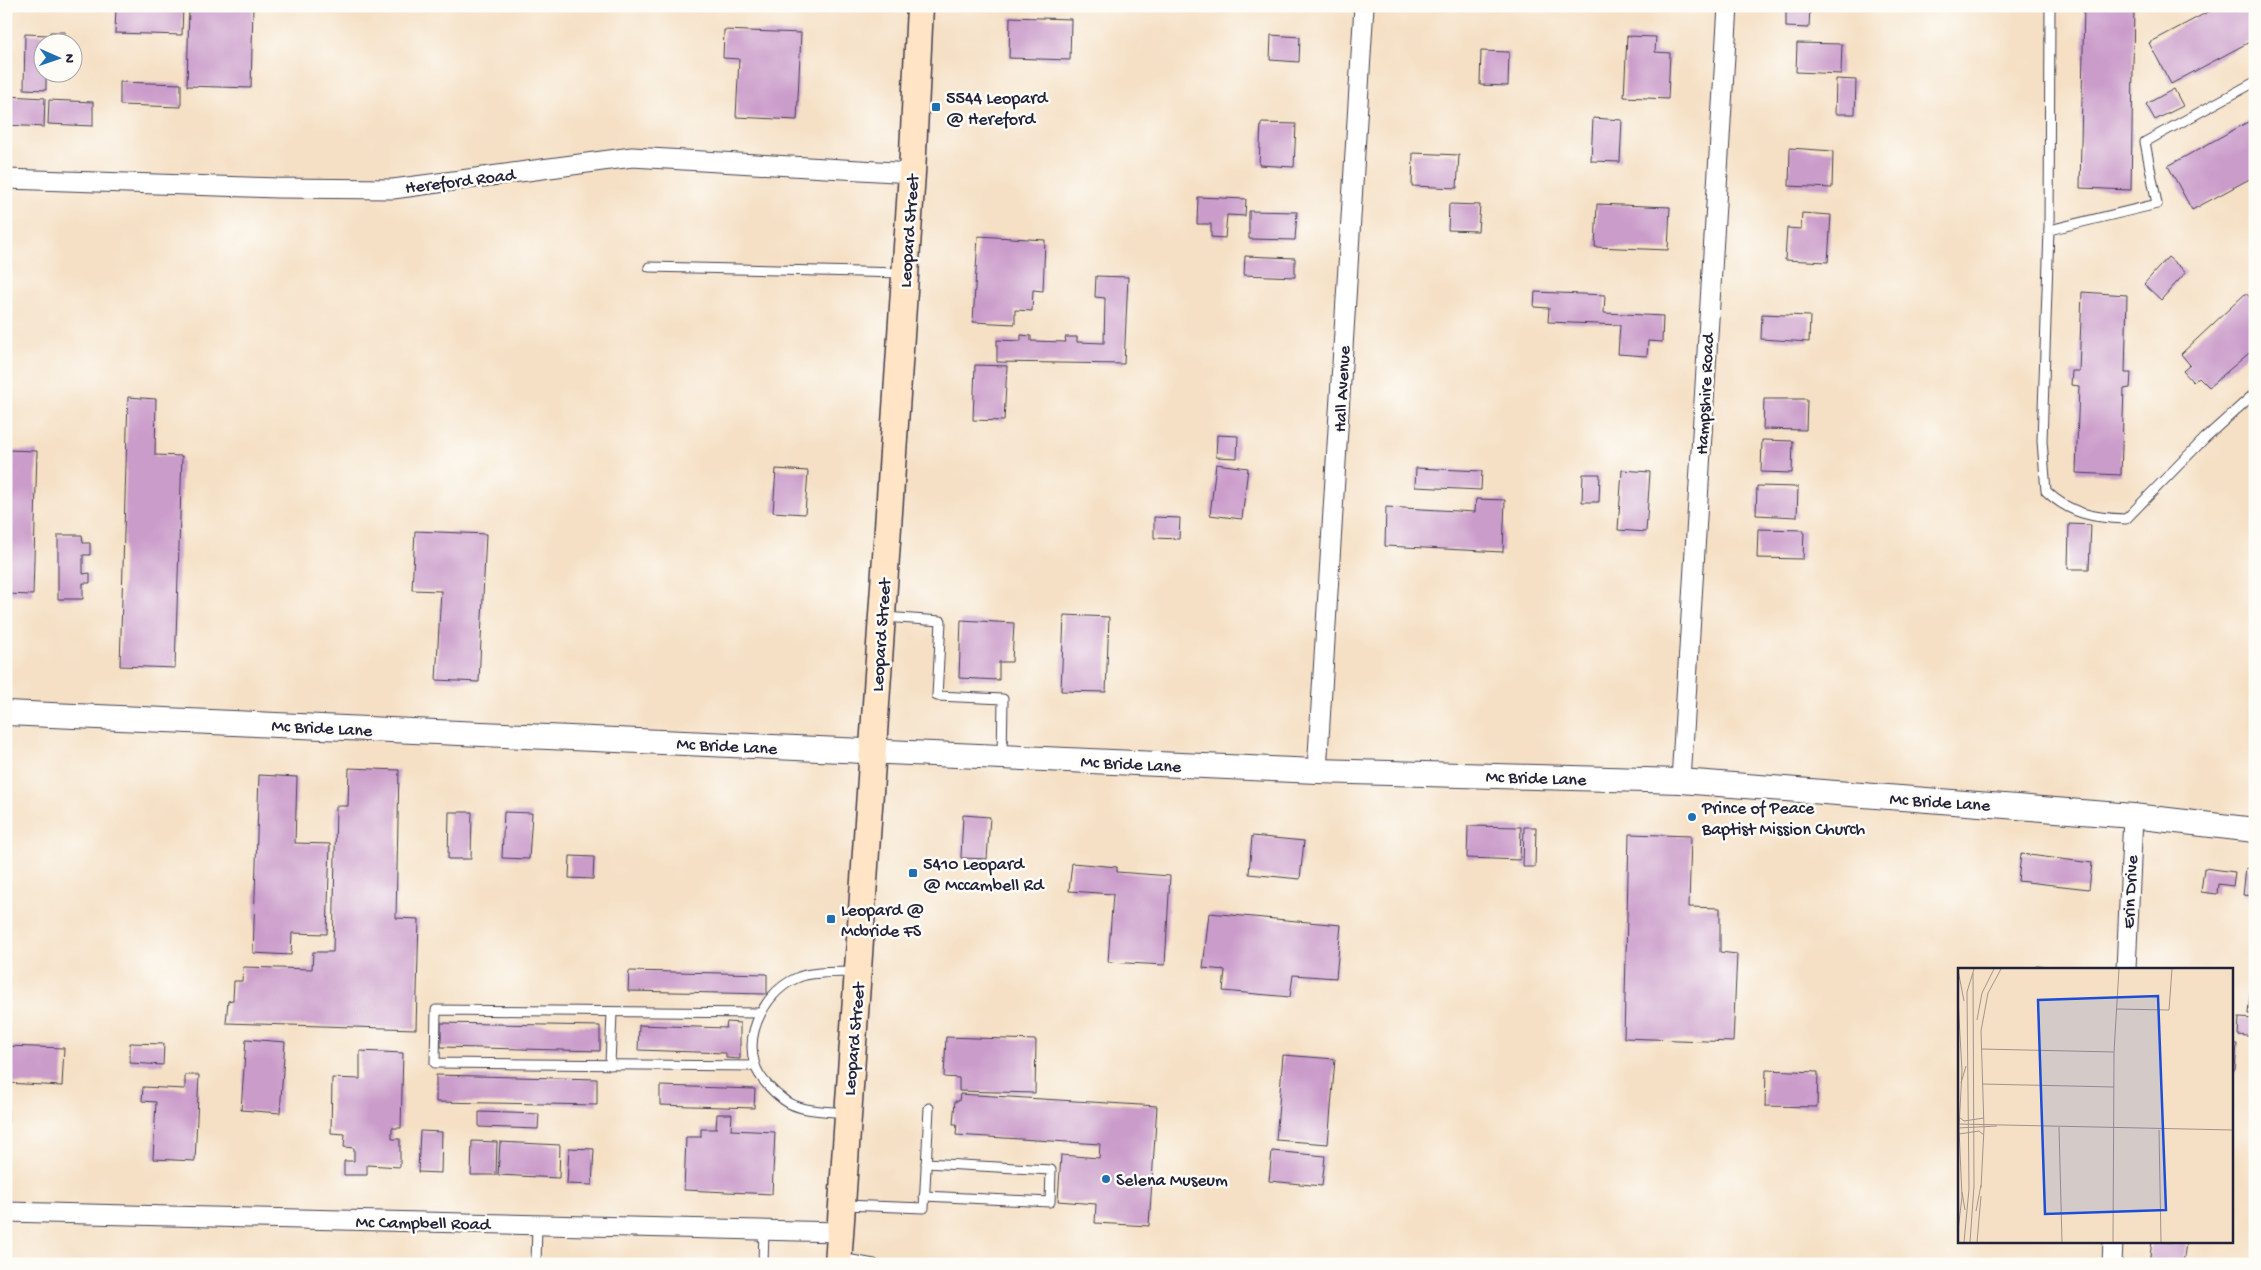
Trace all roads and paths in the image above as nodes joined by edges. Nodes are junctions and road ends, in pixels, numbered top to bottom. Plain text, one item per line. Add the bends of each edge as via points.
1 (920, 6) edge
2 (1364, 6) edge
3 (1728, 6) edge
4 (2050, 6) edge
5 (2255, 82) edge
6 (912, 173) junction
7 (6, 179) edge
8 (2049, 230) junction
9 (649, 267) dead end
10 (905, 273) junction
11 (2255, 393) edge
12 (881, 616) junction
13 (6, 713) edge
14 (871, 752) junction
15 (1002, 757) junction
16 (1317, 771) junction
17 (1681, 781) junction
18 (2133, 816) junction
19 (2255, 830) edge
20 (2126, 968) edge
21 (858, 972) junction
22 (612, 1012) junction
23 (760, 1013) junction
24 (610, 1064) junction
25 (755, 1066) junction
26 (929, 1108) dead end
27 (847, 1113) junction
28 (926, 1163) junction
29 (924, 1196) junction
30 (841, 1205) junction
31 (6, 1212) edge
32 (537, 1225) junction
33 (764, 1230) junction
34 (840, 1232) junction
35 (2113, 1242) edge
36 (838, 1261) edge
37 (536, 1264) edge
38 (763, 1264) edge
39 (874, 1264) edge
40 (2112, 1264) edge

1 - 6 main road, Leopard Street
2 - 16 street, Hall Avenue
3 - 17 street, Hampshire Road
4 - 8 lane
5 - 8 lane via 2145,142 2157,204
6 - 7 street, Hereford Road via 632,157 393,189
6 - 10 main road, Leopard Street
8 - 11 lane via 2042,441 2046,491 2060,504 2098,518 2126,520 2205,438
9 - 10 lane
10 - 12 main road, Leopard Street
12 - 14 main road, Leopard Street
12 - 15 lane via 941,621 937,696 1003,699
13 - 14 street, Mc Bride Lane
14 - 15 street, Mc Bride Lane
14 - 21 main road, Leopard Street
15 - 16 street, Mc Bride Lane
16 - 17 street, Mc Bride Lane
17 - 18 street, Mc Bride Lane
18 - 19 street, Mc Bride Lane
18 - 20 street, Erin Drive
21 - 23 lane via 799,977 771,996
21 - 27 main road, Leopard Street
22 - 23 lane
22 - 24 lane
22 - 24 lane via 436,1010 435,1063
23 - 25 lane via 753,1048
24 - 25 lane
25 - 27 lane via 770,1088 786,1101 810,1109
26 - 28 lane
27 - 30 main road, Leopard Street
28 - 29 lane
28 - 29 lane via 1052,1170 1050,1202
29 - 30 lane via 924,1208
30 - 34 main road, Leopard Street
31 - 32 street, Mc Campbell Road
32 - 33 street, Mc Campbell Road
32 - 37 lane
33 - 34 street, Mc Campbell Road
33 - 38 lane
34 - 36 main road, Leopard Street
35 - 40 street
36 - 39 lane

